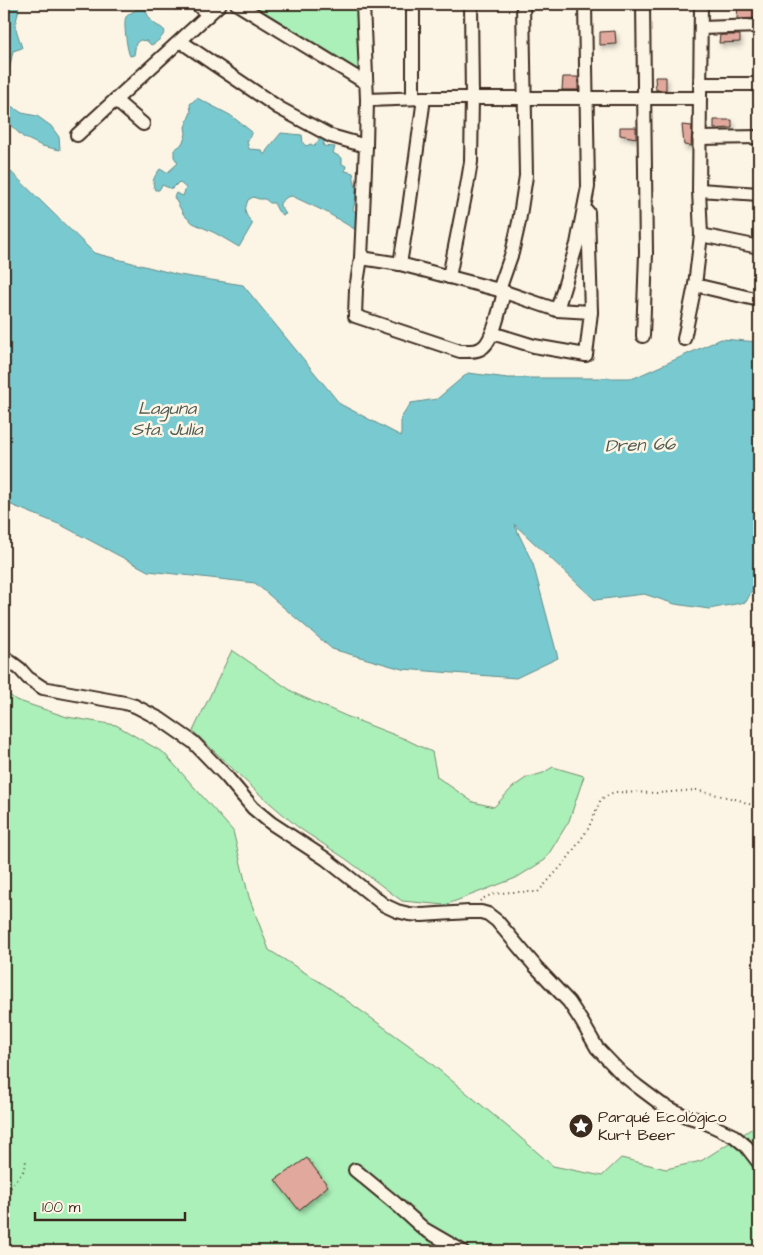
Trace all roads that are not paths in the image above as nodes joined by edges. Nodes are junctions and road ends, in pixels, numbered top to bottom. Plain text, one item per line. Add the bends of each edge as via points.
1 (197, 4) edge
2 (220, 4) edge
3 (237, 4) edge
4 (363, 4) edge
5 (413, 4) edge
6 (471, 4) edge
7 (523, 4) edge
8 (585, 4) edge
9 (643, 4) edge
10 (701, 4) edge
11 (208, 15) junction
12 (759, 26) edge
13 (701, 28) junction
14 (180, 41) junction
15 (366, 83) junction
16 (700, 84) junction
17 (759, 84) edge
18 (418, 98) junction
19 (472, 98) junction
20 (524, 98) junction
21 (587, 98) junction
22 (643, 98) junction
23 (700, 98) junction
24 (115, 100) junction
25 (367, 100) junction
26 (143, 124) dead end
27 (77, 135) dead end
28 (759, 137) edge
29 (700, 138) junction
30 (366, 146) junction
31 (588, 187) junction
32 (699, 190) junction
33 (759, 194) edge
34 (701, 235) junction
35 (759, 247) edge
36 (361, 258) junction
37 (400, 264) junction
38 (449, 277) junction
39 (695, 285) junction
40 (502, 291) junction
41 (759, 300) edge
42 (557, 310) junction
43 (591, 312) junction
44 (492, 334) junction
45 (643, 336) dead end
46 (684, 339) dead end
47 (4, 657) edge
48 (759, 1162) edge
49 (355, 1170) dead end
50 (462, 1251) edge

1 - 11 street
2 - 11 street
3 - 15 street
4 - 15 street
5 - 18 street
6 - 19 street
7 - 20 street
8 - 21 street
9 - 22 street
10 - 13 street
11 - 14 street
12 - 13 street
13 - 16 street
14 - 24 street
14 - 30 street via 279,108 331,136
15 - 25 street
16 - 17 street
16 - 23 street
18 - 19 street
18 - 25 street
18 - 37 street via 409,208
19 - 20 street
19 - 38 street via 471,162
20 - 21 street
20 - 40 street via 526,176 519,222
21 - 22 street
21 - 31 street
22 - 23 street
22 - 45 street via 646,253
23 - 29 street
24 - 26 street
24 - 27 street
25 - 30 street
28 - 29 street
29 - 32 street
30 - 36 street
31 - 42 street via 577,244
31 - 43 street
32 - 33 street
32 - 34 street
34 - 35 street
34 - 39 street
36 - 37 street
36 - 44 street via 354,316 460,351 482,349
37 - 38 street
38 - 40 street
39 - 41 street
39 - 46 street
40 - 42 street
40 - 44 street
42 - 43 street
43 - 44 street via 586,355 534,346
47 - 48 street via 43,688 125,703 160,719 193,742 265,818 384,905 409,914 488,914 569,1002 597,1048 621,1073 661,1104 734,1136
49 - 50 street via 424,1229

